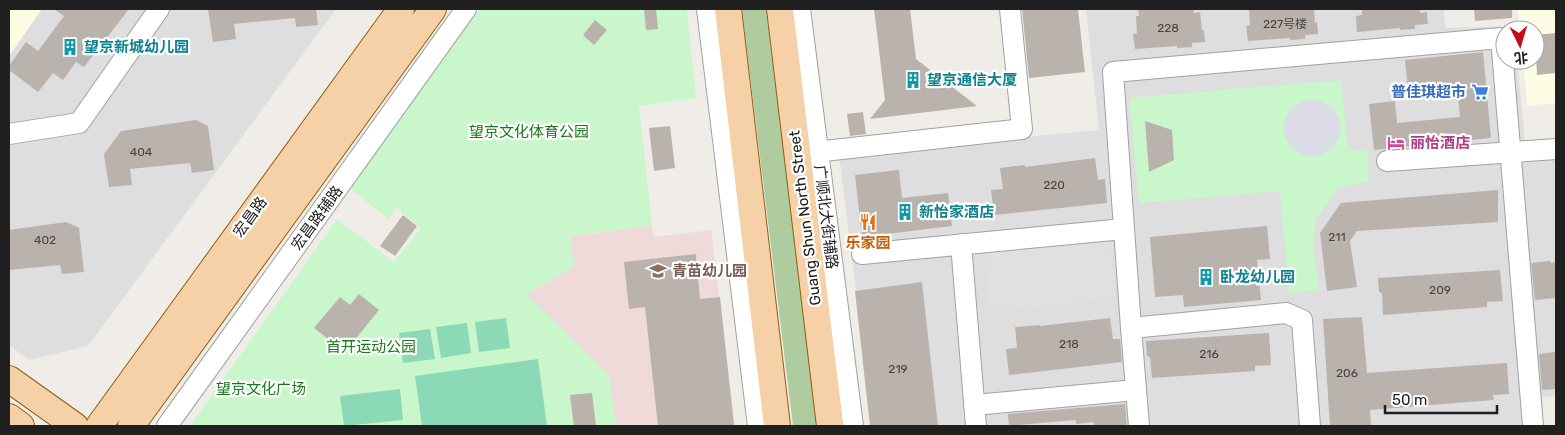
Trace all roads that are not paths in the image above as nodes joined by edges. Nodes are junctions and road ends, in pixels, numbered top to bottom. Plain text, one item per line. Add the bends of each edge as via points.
1 (159, 9) edge
2 (401, 9) edge
3 (433, 9) edge
4 (466, 9) edge
5 (707, 9) edge
6 (728, 9) edge
7 (780, 9) edge
8 (800, 9) edge
9 (1010, 9) edge
10 (9, 134) edge
11 (1556, 149) edge
12 (808, 153) junction
13 (1511, 153) junction
14 (1387, 161) dead end
15 (1124, 229) junction
16 (961, 244) junction
17 (862, 254) dead end
18 (1130, 328) junction
19 (9, 379) edge
20 (1136, 390) junction
21 (974, 405) junction
22 (9, 417) edge
23 (21, 426) edge
24 (75, 426) edge
25 (98, 426) edge
26 (131, 426) edge
27 (167, 426) edge
28 (758, 426) edge
29 (777, 426) edge
30 (830, 426) edge
31 (853, 426) edge
32 (976, 426) edge
33 (1139, 426) edge
34 (1310, 426) edge
35 (1533, 426) edge

1 - 10 street via 79,123
2 - 25 main road, 宏昌路
3 - 26 main road, 宏昌路
4 - 27 street, 宏昌路辅路
5 - 28 street
6 - 29 main road
7 - 12 main road, Guang Shun North Street
8 - 12 street, 广顺北大街辅路
9 - 12 street via 1022,129
11 - 13 street
12 - 30 main road, Guang Shun North Street
12 - 31 street, 广顺北大街辅路
13 - 14 street
13 - 15 street via 1501,38 1113,72
13 - 35 street
15 - 16 street
15 - 18 street
16 - 17 street
16 - 21 street
18 - 20 street
18 - 34 street via 1286,314 1302,320
19 - 24 main road
20 - 21 street
20 - 33 street
21 - 32 street
22 - 23 main road

